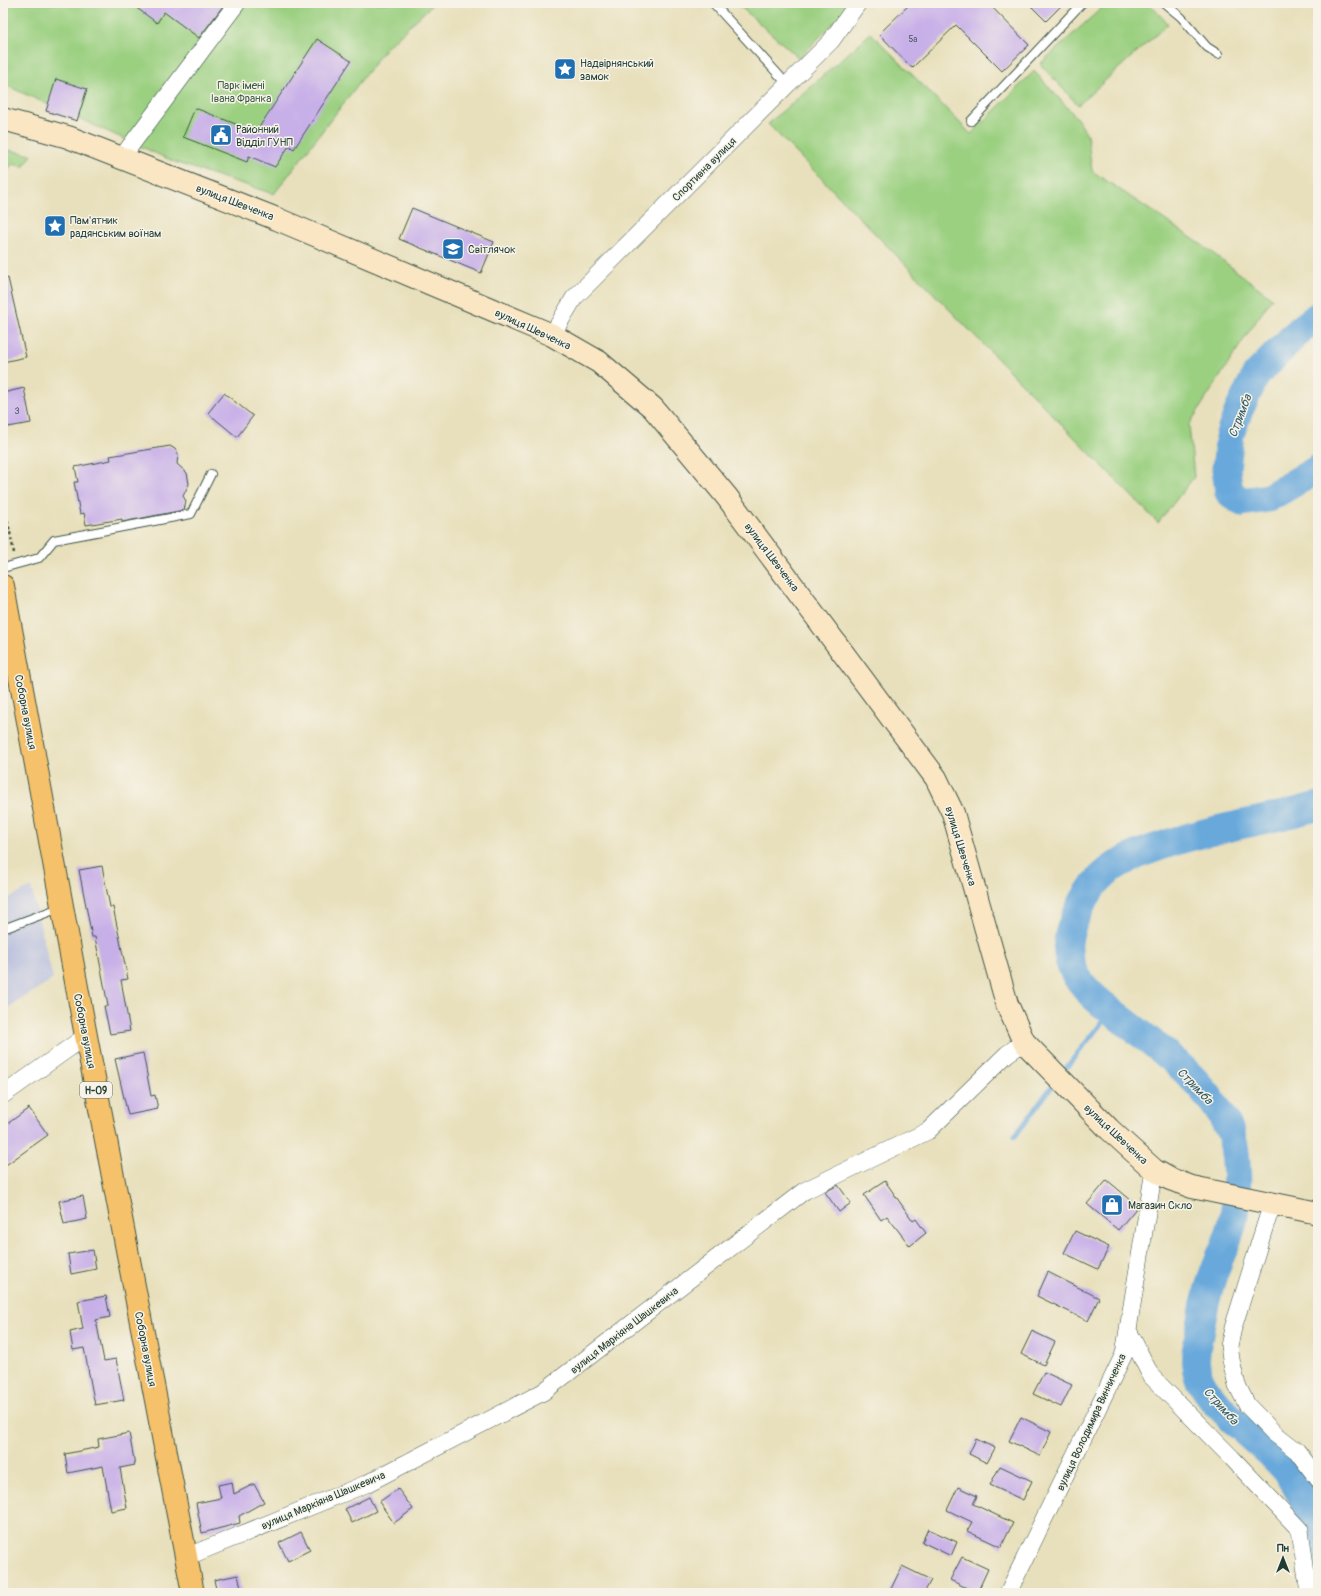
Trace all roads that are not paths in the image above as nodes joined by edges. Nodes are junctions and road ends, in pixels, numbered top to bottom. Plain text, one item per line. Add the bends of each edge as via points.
1 (237, 3) edge
2 (713, 3) edge
3 (858, 3) edge
4 (1082, 3) edge
5 (1164, 3) edge
6 (1218, 54) dead end
7 (788, 85) junction
8 (3, 119) edge
9 (971, 121) dead end
10 (122, 157) junction
11 (552, 335) junction
12 (211, 474) dead end
13 (3, 568) edge
14 (3, 586) edge
15 (62, 907) junction
16 (3, 929) edge
17 (86, 1036) junction
18 (1024, 1042) junction
19 (3, 1095) edge
20 (1154, 1170) junction
21 (1267, 1204) junction
22 (1318, 1214) edge
23 (1129, 1332) junction
24 (1318, 1479) edge
25 (186, 1557) junction
26 (193, 1593) edge
27 (1008, 1593) edge
28 (1309, 1593) edge

1 - 10 street
2 - 7 lane
3 - 7 street, Спортивна вулиця via 831,41
4 - 9 lane
5 - 6 lane via 1181,17 1207,47
7 - 11 street, Спортивна вулиця via 574,298
8 - 10 street, вулиця Шевченка via 68,137
10 - 11 street, вулиця Шевченка
11 - 18 street, вулиця Шевченка via 599,362 653,408 727,497 936,778 953,813 1007,1004
12 - 13 lane via 192,514 54,540 39,558
14 - 15 main road, Соборна вулиця / Н-09
15 - 16 lane
15 - 17 main road, Соборна вулиця / Н-09
17 - 19 street
17 - 25 main road, Соборна вулиця / Н-09
18 - 20 street, вулиця Шевченка via 1109,1129
18 - 25 street, вулиця Маркіяна Шашкевича via 1008,1054 928,1131 804,1191 543,1392 366,1484
20 - 21 street, вулиця Шевченка via 1192,1187
20 - 23 street, вулиця Володимира Винниченка
21 - 22 street, вулиця Шевченка
21 - 24 street via 1268,1216 1229,1346 1232,1365 1237,1385 1247,1405 1296,1451
23 - 27 street, вулиця Володимира Винниченка via 1124,1354
23 - 28 street via 1151,1376 1300,1530
25 - 26 main road, Соборна вулиця / Н-09

